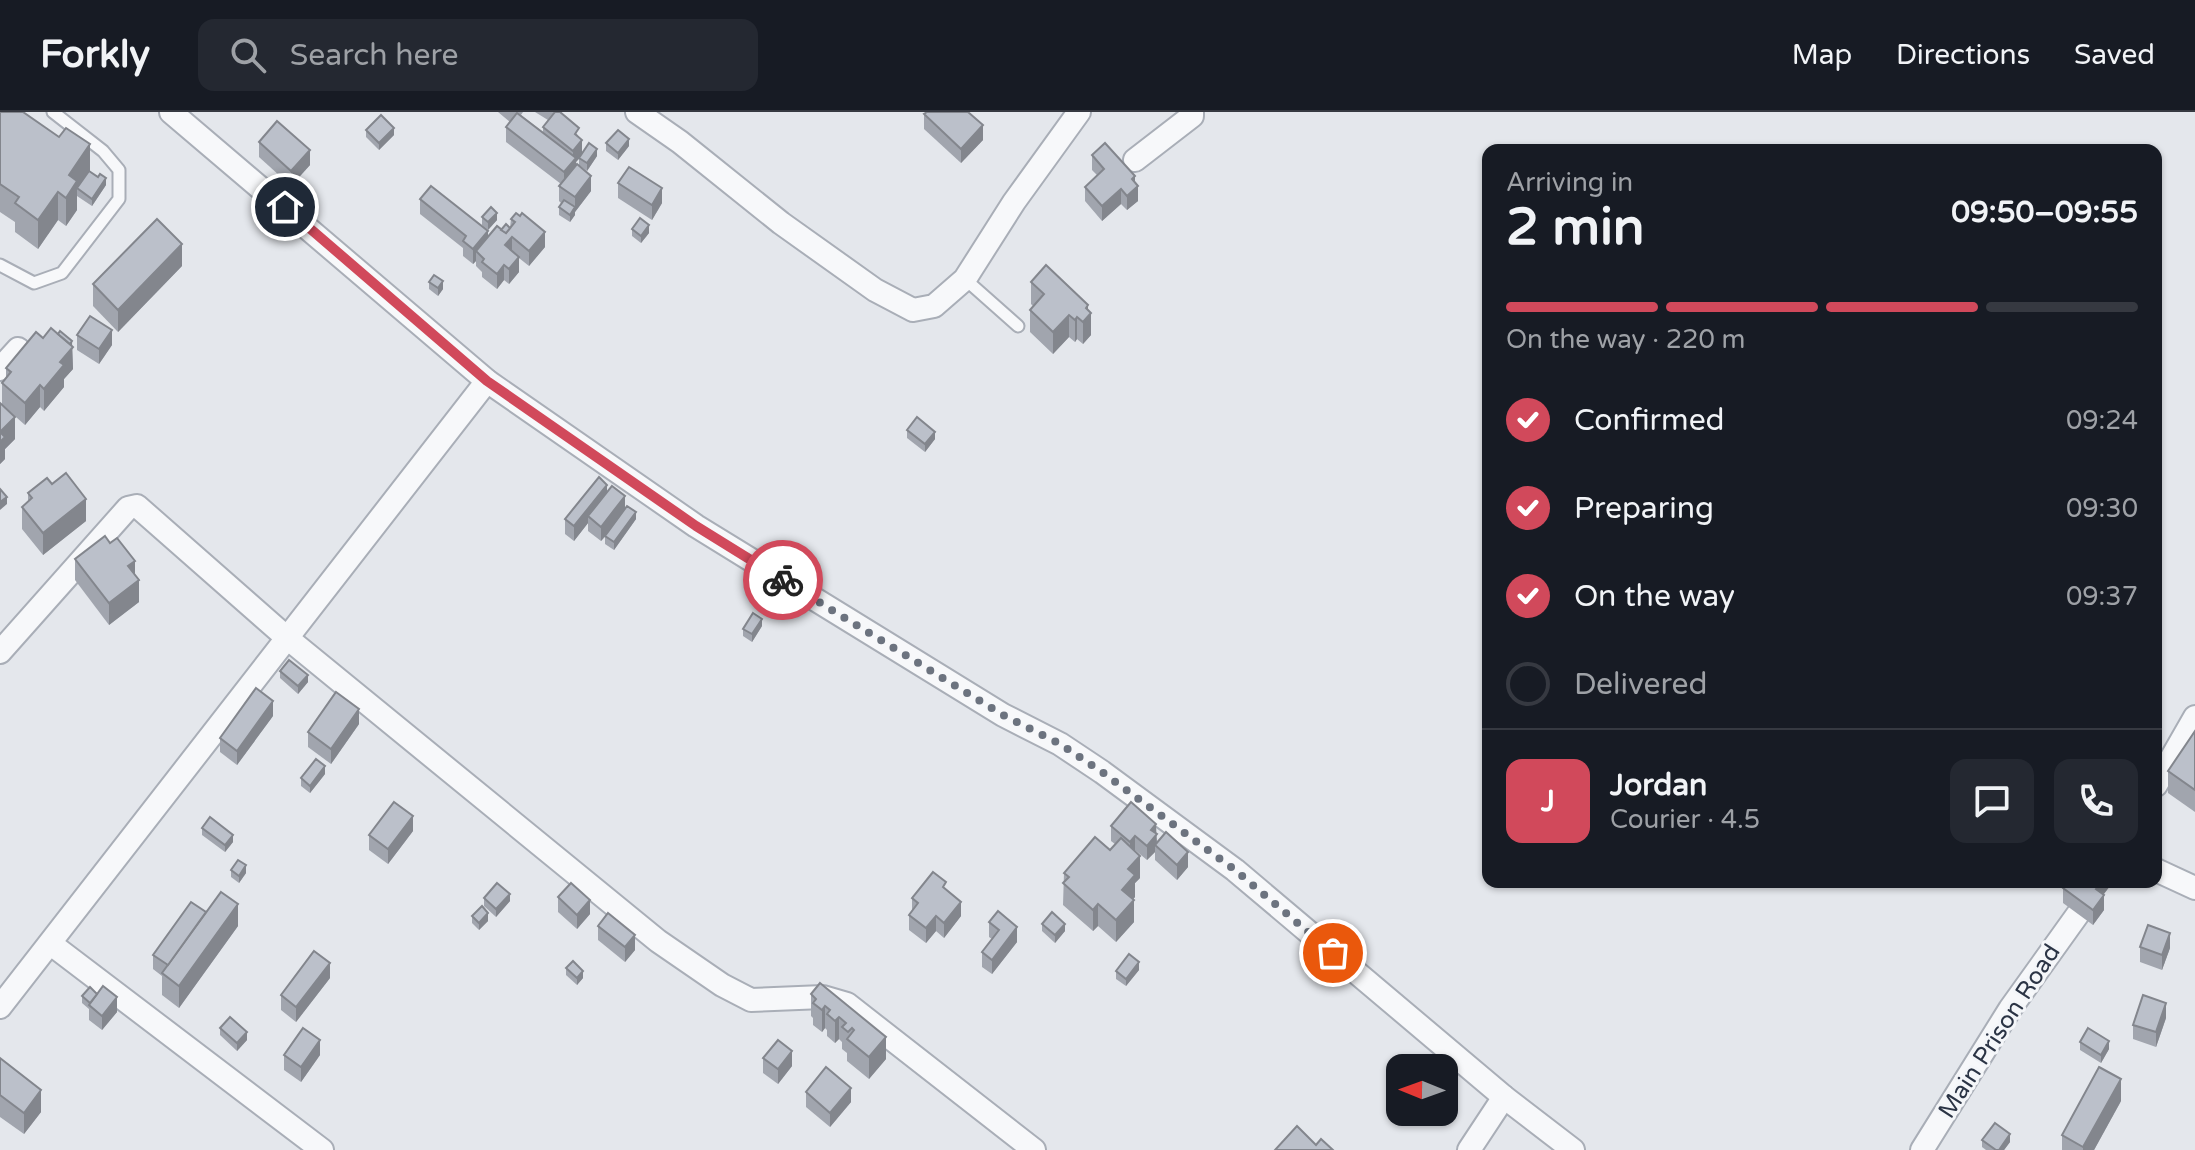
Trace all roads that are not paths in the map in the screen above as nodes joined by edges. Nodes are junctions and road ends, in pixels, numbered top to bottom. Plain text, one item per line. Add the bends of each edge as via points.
1 (53, 112) edge
2 (171, 112) edge
3 (637, 112) edge
4 (1079, 112) edge
5 (1192, 112) edge
6 (1135, 160) dead end
7 (0, 265) edge
8 (965, 279) junction
9 (1018, 326) dead end
10 (18, 349) edge
11 (0, 369) edge
12 (487, 381) junction
13 (286, 637) junction
14 (0, 652) edge
15 (2195, 717) edge
16 (2162, 775) edge
17 (2162, 873) edge
18 (2195, 888) edge
19 (2078, 914) dead end
20 (51, 944) junction
21 (0, 1007) edge
22 (1504, 1097) junction
23 (322, 1150) edge
24 (1034, 1150) edge
25 (1469, 1150) edge
26 (1573, 1150) edge
27 (1922, 1150) edge

1 - 7 lane via 119,170 119,199 62,273 34,283
2 - 12 street
3 - 8 street via 804,240 913,310 934,306
4 - 8 street
5 - 6 street
8 - 9 lane
10 - 11 street
12 - 13 street
12 - 22 street via 696,526 1102,772 1235,870
13 - 14 street via 132,506
13 - 20 street
13 - 24 street via 658,941 722,985 751,1000 823,997 847,1004
15 - 16 street
17 - 18 street
19 - 27 street, Main Prison Road via 2010,1009
20 - 21 street
20 - 23 street
22 - 25 street
22 - 26 street

